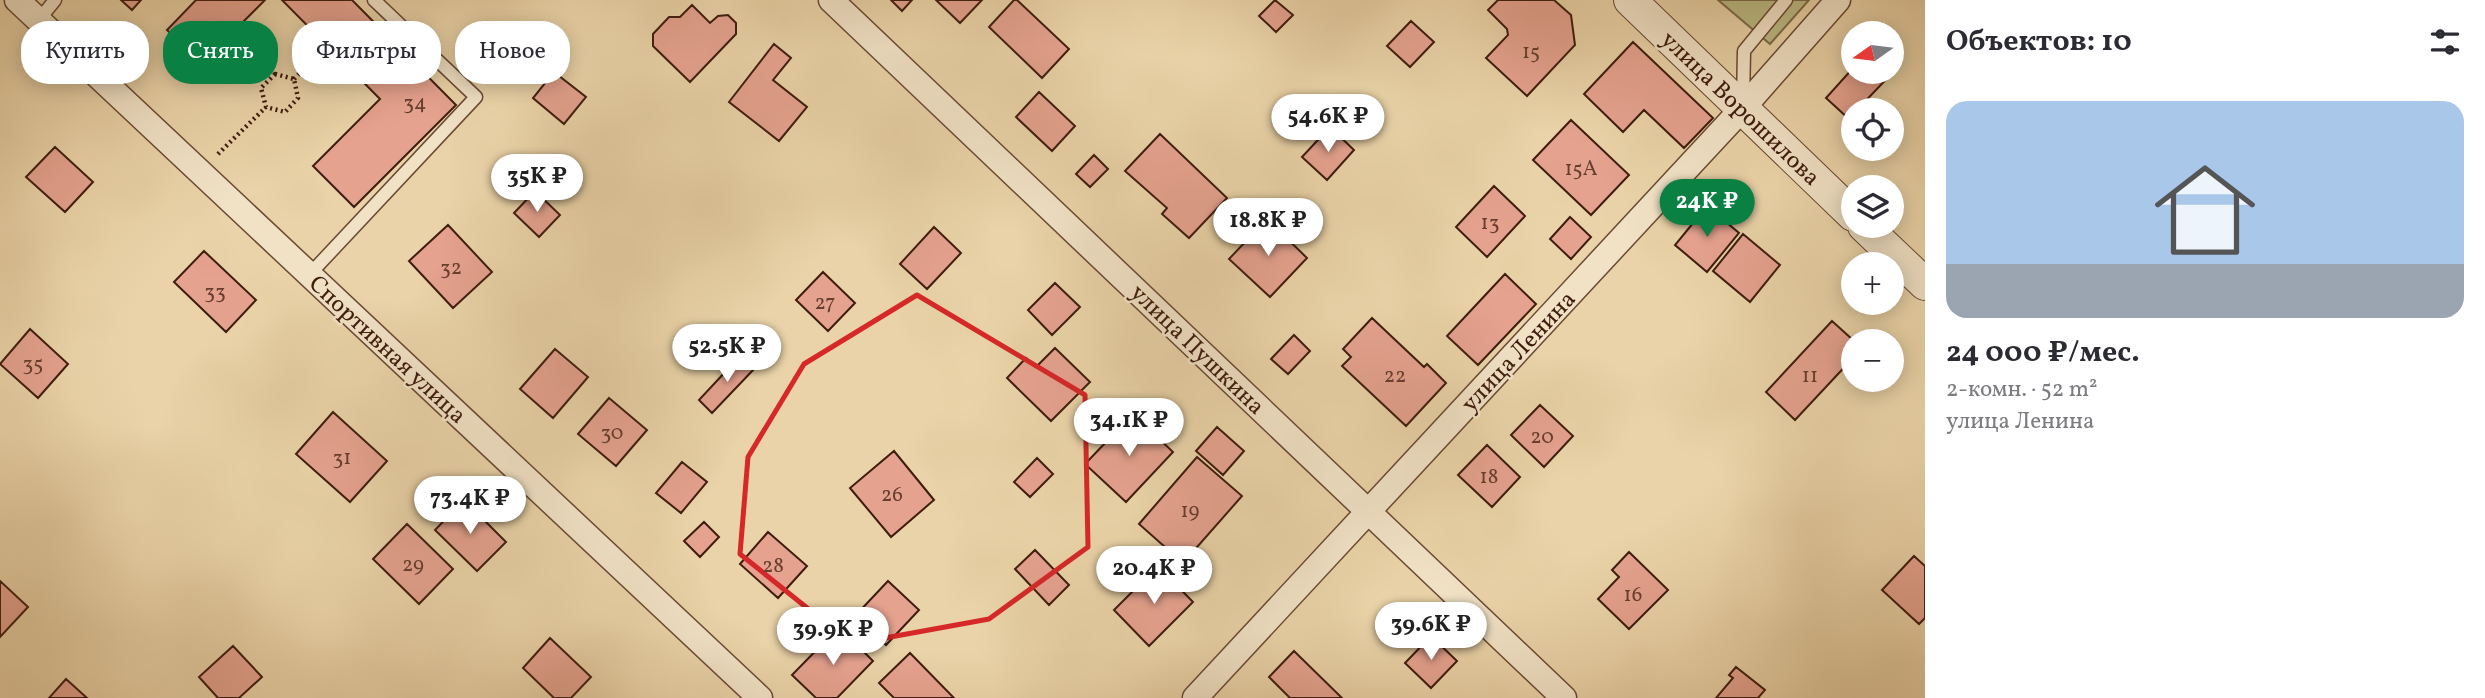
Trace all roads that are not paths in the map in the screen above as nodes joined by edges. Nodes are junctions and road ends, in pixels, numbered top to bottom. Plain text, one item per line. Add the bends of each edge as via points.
1 (17, 0) edge
2 (55, 0) edge
3 (374, 0) edge
4 (831, 0) edge
5 (1630, 0) edge
6 (1786, 0) edge
7 (1838, 0) edge
8 (38, 21) joint
9 (106, 84) edge
10 (1742, 109) junction
11 (1841, 204) edge
12 (1877, 238) edge
13 (309, 275) junction
14 (1925, 284) edge
15 (1368, 511) junction
16 (760, 698) edge
17 (1195, 698) edge
18 (1564, 698) edge

1 - 8 street, Спортивная улица
2 - 8 lane
3 - 13 lane via 477,97
4 - 15 street, улица Пушкина
5 - 10 street, улица Ворошилова
6 - 10 lane via 1744,51
7 - 10 street, улица Ленина
9 - 13 street, Спортивная улица
10 - 11 street, улица Ворошилова
10 - 15 street, улица Ленина
12 - 14 street
13 - 16 street, Спортивная улица
15 - 17 street, улица Ленина
15 - 18 street, улица Пушкина

